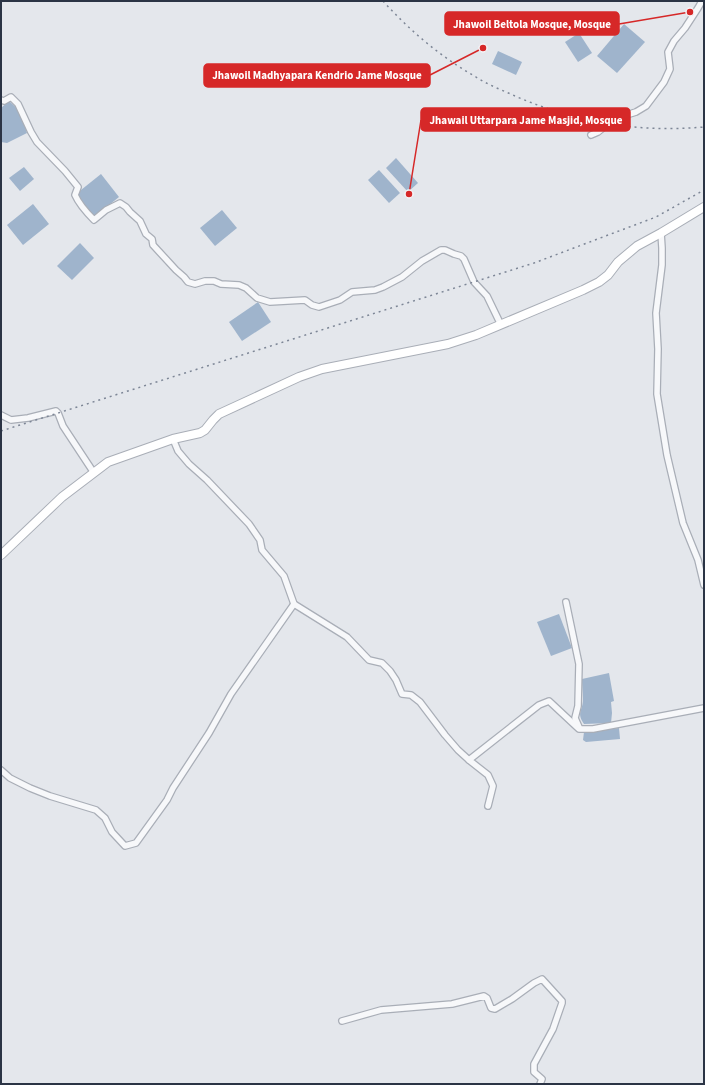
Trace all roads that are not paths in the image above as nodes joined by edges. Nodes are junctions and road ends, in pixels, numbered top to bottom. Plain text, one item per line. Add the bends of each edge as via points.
1 (702, 1) edge
2 (1, 100) edge
3 (591, 135) dead end
4 (704, 207) edge
5 (661, 233) junction
6 (501, 325) junction
7 (1, 416) edge
8 (174, 439) junction
9 (94, 473) junction
10 (1, 554) edge
11 (704, 585) edge
12 (566, 602) dead end
13 (294, 604) junction
14 (704, 708) edge
15 (579, 729) junction
16 (469, 760) junction
17 (1, 770) edge
18 (488, 806) dead end
19 (342, 1021) dead end
20 (540, 1084) edge

1 - 3 street via 668,52 670,69 664,82 646,106
2 - 6 street via 11,97 18,104 37,142 78,187 75,196 78,203 94,220 120,203 126,206 140,221 153,245 188,282 195,284 214,281 239,285 257,298 270,302 305,300 319,307 340,300 352,292 378,289 402,277 422,261 445,250 464,259 474,282 487,296
4 - 5 main road
5 - 6 main road via 628,253 599,282
5 - 11 street via 662,265 656,313 657,394 667,455 683,523 698,560
6 - 8 main road via 448,344 322,369 299,377 219,414 200,433
7 - 9 street via 11,420 56,411
8 - 9 main road via 108,462
8 - 13 street via 178,451 189,464 250,524 260,540 262,550 284,576
9 - 10 main road via 62,498
12 - 15 street via 579,664 578,706 575,718
13 - 16 street via 347,638 370,660 382,663 393,676 402,694 411,695 420,702 444,735
13 - 17 street via 231,694 167,800 136,843 125,846 96,810 30,788 10,778
14 - 15 street via 593,730
15 - 16 street via 549,701 539,705
16 - 18 street via 488,775 493,786
19 - 20 street via 381,1010 452,1004 482,997 486,997 491,1008 495,1009 542,979 562,1003 553,1029 534,1064 534,1072 542,1080

